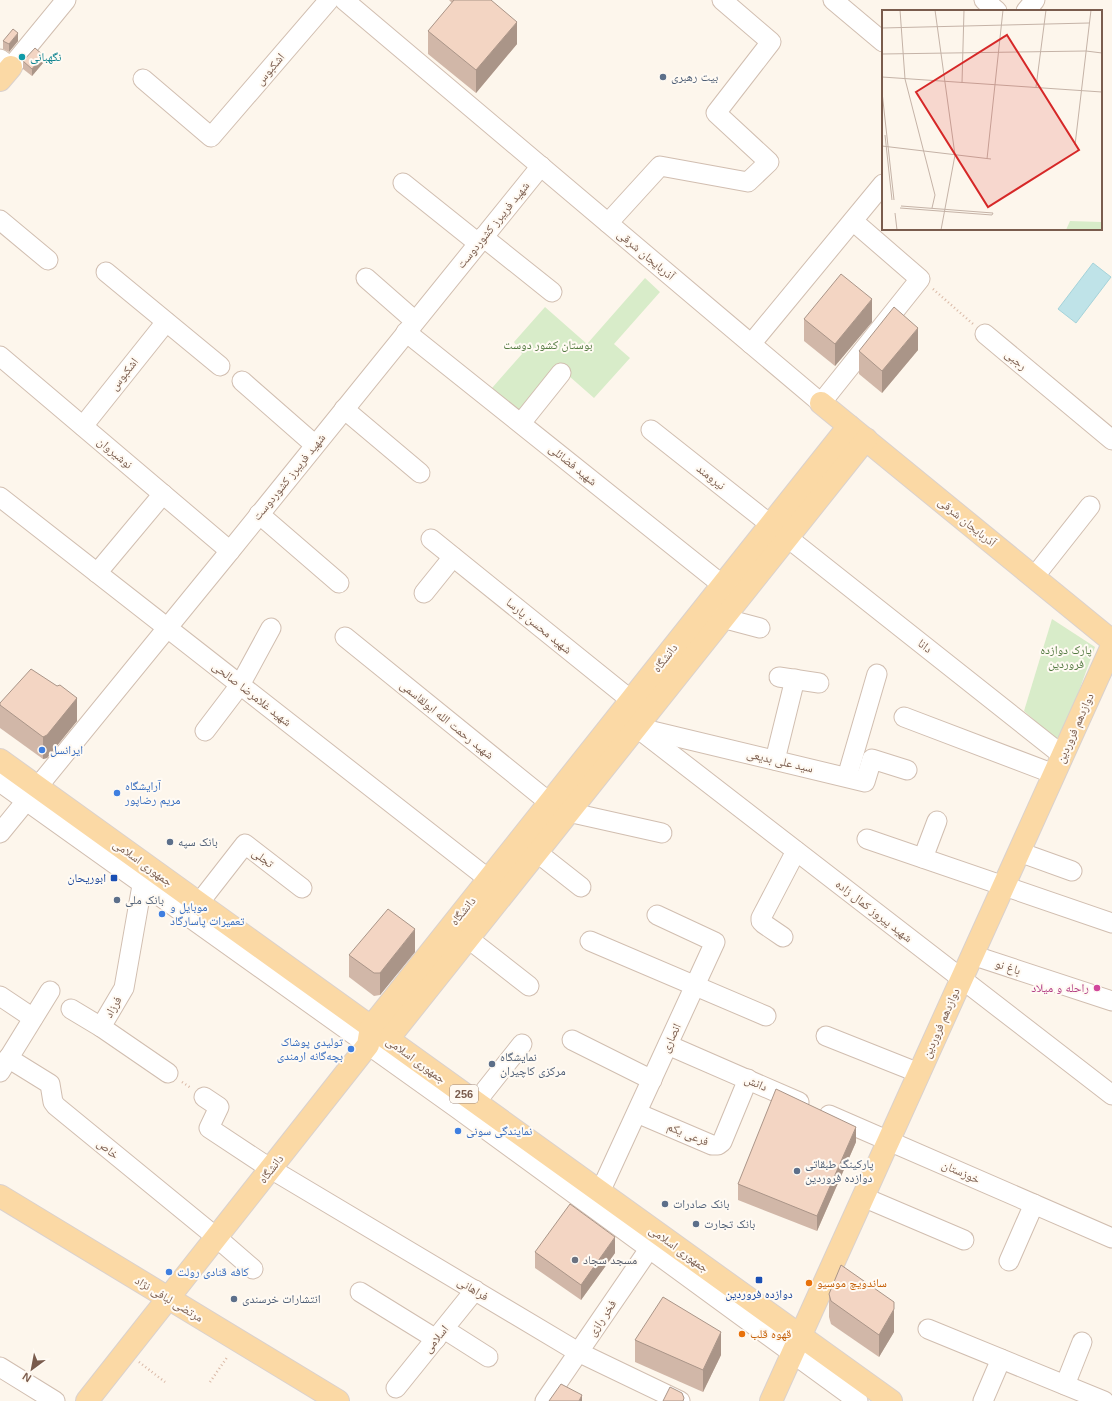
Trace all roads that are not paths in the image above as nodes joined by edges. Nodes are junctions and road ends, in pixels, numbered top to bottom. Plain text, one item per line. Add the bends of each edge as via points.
1 (66, 0) edge
2 (329, 0) edge
3 (344, 0) edge
4 (722, 0) edge
5 (833, 0) edge
6 (984, 0) edge
7 (1035, 0) edge
8 (852, 6) edge
9 (996, 10) edge
10 (1027, 10) edge
11 (882, 41) edge
12 (4, 69) edge
13 (143, 79) dead end
14 (540, 166) junction
15 (403, 183) dead end
16 (882, 185) edge
17 (0, 220) edge
18 (853, 221) junction
19 (608, 224) junction
20 (480, 240) junction
21 (48, 260) dead end
22 (106, 272) dead end
23 (366, 278) dead end
24 (552, 292) dead end
25 (166, 322) junction
26 (411, 326) junction
27 (985, 334) road end
28 (751, 344) junction
29 (0, 356) edge
30 (220, 366) dead end
31 (561, 374) dead end
32 (242, 381) dead end
33 (821, 403) junction
34 (344, 409) junction
35 (521, 423) junction
36 (83, 426) junction
37 (651, 430) dead end
38 (858, 433) junction
39 (1112, 440) edge
40 (315, 445) junction
41 (420, 473) dead end
42 (163, 494) junction
43 (0, 497) edge
44 (1090, 506) dead end
45 (259, 514) junction
46 (779, 531) junction
47 (431, 539) dead end
48 (230, 551) junction
49 (453, 557) junction
50 (97, 573) junction
51 (1034, 578) junction
52 (339, 583) dead end
53 (731, 592) junction
54 (424, 593) dead end
55 (701, 613) junction
56 (723, 619) junction
57 (167, 627) junction
58 (271, 628) dead end
59 (760, 628) dead end
60 (345, 637) dead end
61 (1112, 641) edge
62 (1112, 646) edge
63 (878, 674) dead end
64 (819, 683) dead end
65 (240, 685) junction
66 (634, 714) junction
67 (904, 717) dead end
68 (205, 731) dead end
69 (0, 760) edge
70 (775, 760) junction
71 (1058, 764) junction
72 (908, 770) dead end
73 (847, 777) junction
74 (0, 782) edge
75 (32, 794) junction
76 (559, 808) junction
77 (937, 821) dead end
78 (0, 833) edge
79 (662, 833) dead end
80 (867, 839) dead end
81 (528, 846) junction
82 (796, 851) junction
83 (1019, 852) junction
84 (923, 858) junction
85 (1072, 871) dead end
86 (144, 875) junction
87 (497, 886) junction
88 (1003, 886) junction
89 (581, 887) dead end
90 (302, 888) dead end
91 (199, 903) junction
92 (657, 915) dead end
93 (1112, 923) edge
94 (460, 932) junction
95 (783, 937) dead end
96 (590, 941) dead end
97 (972, 955) junction
98 (961, 979) junction
99 (529, 986) dead end
100 (695, 986) junction
101 (50, 991) dead end
102 (0, 996) edge
103 (1112, 1001) edge
104 (71, 1009) dead end
105 (766, 1016) dead end
106 (33, 1018) junction
107 (101, 1027) junction
108 (826, 1036) dead end
109 (376, 1037) junction
110 (572, 1040) dead end
111 (522, 1044) dead end
112 (668, 1045) junction
113 (4, 1065) edge
114 (168, 1073) road end
115 (919, 1073) junction
116 (652, 1080) junction
117 (748, 1080) junction
118 (1112, 1095) edge
119 (204, 1097) road end
120 (476, 1102) junction
121 (637, 1112) junction
122 (888, 1141) junction
123 (271, 1169) junction
124 (600, 1192) junction
125 (0, 1196) edge
126 (863, 1197) junction
127 (1034, 1204) junction
128 (216, 1237) junction
129 (1112, 1238) edge
130 (964, 1240) dead end
131 (653, 1242) junction
132 (1009, 1261) dead end
133 (253, 1269) dead end
134 (475, 1290) junction
135 (360, 1292) dead end
136 (168, 1298) junction
137 (928, 1329) dead end
138 (440, 1334) junction
139 (1082, 1342) dead end
140 (796, 1344) junction
141 (578, 1352) junction
142 (488, 1357) dead end
143 (1001, 1359) junction
144 (0, 1367) edge
145 (1065, 1385) junction
146 (396, 1388) dead end
147 (324, 1398) edge
148 (55, 1401) edge
149 (87, 1401) edge
150 (545, 1401) edge
151 (680, 1401) edge
152 (771, 1401) edge
153 (858, 1401) edge
154 (891, 1401) edge
155 (982, 1401) edge
156 (1104, 1401) edge

1 - 12 street
2 - 13 street, اشکبوس via 211,137
3 - 14 street, آذربایجان شرقی
4 - 19 street via 771,42 716,113 769,162 748,182 660,166
5 - 8 street
6 - 9 street
7 - 10 street
8 - 11 street
14 - 19 street, آذربایجان شرقی
14 - 20 street, شهید فریبرز کشوردوست
15 - 20 street
16 - 18 street
17 - 21 street
18 - 28 street
18 - 33 street via 920,279
19 - 28 street, آذربایجان شرقی
20 - 24 street
20 - 26 street, شهید فریبرز کشوردوست
22 - 25 street
23 - 26 street, شهید فضائلی
25 - 30 street
25 - 36 street, اشکبوس
26 - 34 street, شهید فریبرز کشوردوست
26 - 35 street, شهید فضائلی
27 - 39 street, رجبی
28 - 33 street, آذربایجان شرقی
29 - 36 street, نوشیروان
31 - 35 street
32 - 40 street
33 - 38 main road, آذربایجان شرقی
34 - 40 street, شهید فریبرز کشوردوست
34 - 41 street
35 - 53 street, شهید فضائلی
36 - 42 street, نوشیروان
37 - 46 street, نیرومند
38 - 46 main road, دانشگاه
38 - 51 main road, آذربایجان شرقی
40 - 45 street, شهید فریبرز کشوردوست
42 - 48 street, نوشیروان
42 - 50 street
43 - 50 street, شهید غلامرضا صالحی
44 - 51 street
45 - 48 street, شهید فریبرز کشوردوست
45 - 52 street
46 - 53 main road, دانشگاه
46 - 71 street, دانا
47 - 49 street, شهید محسن پارسا
48 - 57 street, شهید فریبرز کشوردوست
49 - 54 street
49 - 66 street, شهید محسن پارسا
50 - 57 street, شهید غلامرضا صالحی
51 - 61 main road, آذربایجان شرقی
53 - 55 main road, دانشگاه
53 - 56 main road, دانشگاه
55 - 56 street
55 - 66 main road, دانشگاه
56 - 59 street
56 - 66 main road, دانشگاه
57 - 65 street, شهید غلامرضا صالحی
57 - 75 street, شهید فریبرز کشوردوست
58 - 65 street
60 - 76 street, شهید رحمت الله ابولقاسمی
62 - 71 main road, دوازدهم فروردین
63 - 73 street
64 - 70 street via 787,678
65 - 68 street
65 - 87 street, شهید غلامرضا صالحی
66 - 70 street, سید علی بدیعی
66 - 76 main road, دانشگاه
66 - 82 street, شهید پیروز کمال زاده
67 - 71 street
69 - 75 main road, جمهوری اسلامی / 256
70 - 73 street, سید علی بدیعی
71 - 83 main road, دوازدهم فروردین
72 - 73 street, سید علی بدیعی via 872,759 865,782
74 - 75 street
75 - 78 street
75 - 86 main road, جمهوری اسلامی / 256
76 - 79 street
76 - 81 main road, دانشگاه
77 - 84 street
80 - 84 street
81 - 87 main road, دانشگاه
81 - 89 street
82 - 95 street via 761,918 764,924
82 - 98 street, شهید پیروز کمال زاده
83 - 85 street
83 - 88 main road, دوازدهم فروردین
84 - 88 street
86 - 91 main road, جمهوری اسلامی / 256
86 - 107 street, فرزاد via 124,988
86 - 109 street
87 - 94 main road, دانشگاه
88 - 93 street
88 - 97 main road, دوازدهم فروردین
90 - 91 street, تجلی via 245,844
91 - 109 main road, جمهوری اسلامی / 256
92 - 100 street, انصاری via 715,942
94 - 99 street
94 - 109 main road, دانشگاه
96 - 100 street
97 - 98 main road, دوازدهم فروردین
97 - 103 street, باغ نو
98 - 115 main road, دوازدهم فروردین
98 - 118 street, شهید پیروز کمال زاده
100 - 105 street
100 - 112 street, انصاری
101 - 106 street
102 - 106 street
104 - 107 street
106 - 113 street
107 - 114 street, فرزاد
108 - 115 street
109 - 120 main road, جمهوری اسلامی / 256
109 - 123 main road, دانشگاه
109 - 131 street
110 - 116 street
111 - 120 street
112 - 116 street, انصاری
112 - 117 street, دانش
113 - 128 street, خاص via 50,1084 56,1106
115 - 122 main road, دوازدهم فروردین
116 - 121 street, انصاری
117 - 121 street, فرعی یکم via 722,1142 718,1145
117 - 122 street, دانش
119 - 123 street, فراهانی via 219,1107 209,1128
120 - 124 main road, جمهوری اسلامی / 256
121 - 124 street, انصاری
122 - 126 main road, دوازدهم فروردین
122 - 127 street, خوزستان
123 - 128 main road, دانشگاه
123 - 134 street, فراهانی
124 - 131 main road, جمهوری اسلامی / 256
125 - 136 main road, مرتضی لبافی نژاد
126 - 130 street
126 - 140 main road, دوازدهم فروردین via 837,1273
127 - 129 street, خوزستان
127 - 132 street
128 - 133 street, خاص
128 - 136 main road, دانشگاه
131 - 140 main road, جمهوری اسلامی / 256
131 - 141 street, فخر رازی
134 - 138 street, اسلامی
134 - 141 street, فراهانی
135 - 138 street
136 - 147 main road, مرتضی لبافی نژاد via 238,1340
136 - 149 main road, دانشگاه
137 - 143 street
138 - 142 street
138 - 146 street, اسلامی
139 - 145 street
140 - 152 main road, دوازدهم فروردین
140 - 153 street
140 - 154 main road, جمهوری اسلامی / 256
141 - 150 street, فخر رازی
141 - 151 street, فراهانی
143 - 145 street
143 - 155 street
144 - 148 street
145 - 156 street

